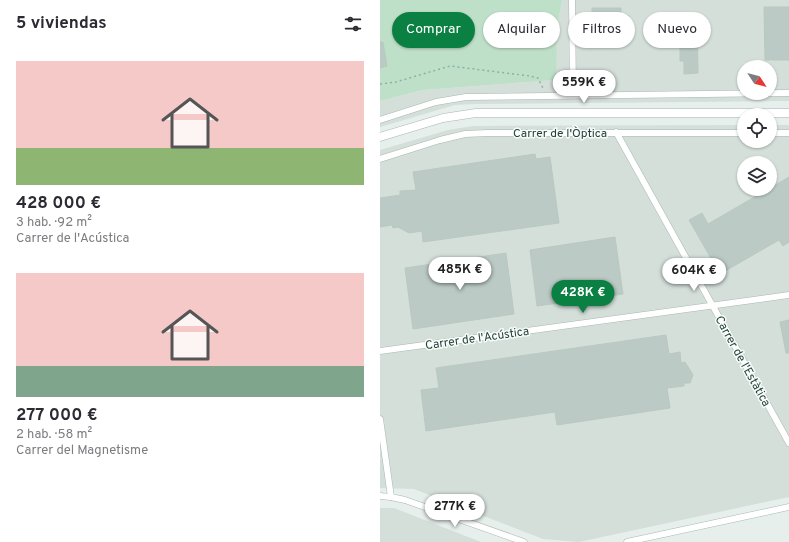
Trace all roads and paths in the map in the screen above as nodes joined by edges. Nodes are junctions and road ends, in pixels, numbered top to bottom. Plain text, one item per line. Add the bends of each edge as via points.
1 (572, 0) edge
2 (380, 84) edge
3 (789, 93) edge
4 (572, 95) junction
5 (546, 96) junction
6 (789, 113) edge
7 (380, 120) edge
8 (616, 132) junction
9 (737, 133) edge
10 (777, 133) edge
11 (789, 133) edge
12 (380, 137) edge
13 (380, 159) edge
14 (789, 295) edge
15 (712, 306) junction
16 (380, 351) edge
17 (380, 419) edge
18 (789, 443) edge
19 (380, 496) edge
20 (391, 497) junction
21 (789, 507) edge
22 (524, 542) edge
23 (627, 542) edge

1 - 4 street
2 - 5 path via 396,82 450,66 538,78
3 - 4 street
4 - 5 street
5 - 7 street via 479,96 450,99
6 - 12 street via 476,113 444,118
8 - 9 street, Carrer de l'Òptica
8 - 13 street, Carrer de l'Òptica via 465,134
8 - 15 street, Carrer de l'Estàtica
10 - 11 street
14 - 15 street, Carrer de l'Acústica
15 - 16 street, Carrer de l'Acústica
15 - 18 street, Carrer de l'Estàtica
17 - 20 street
19 - 20 street
20 - 22 street
21 - 23 street

